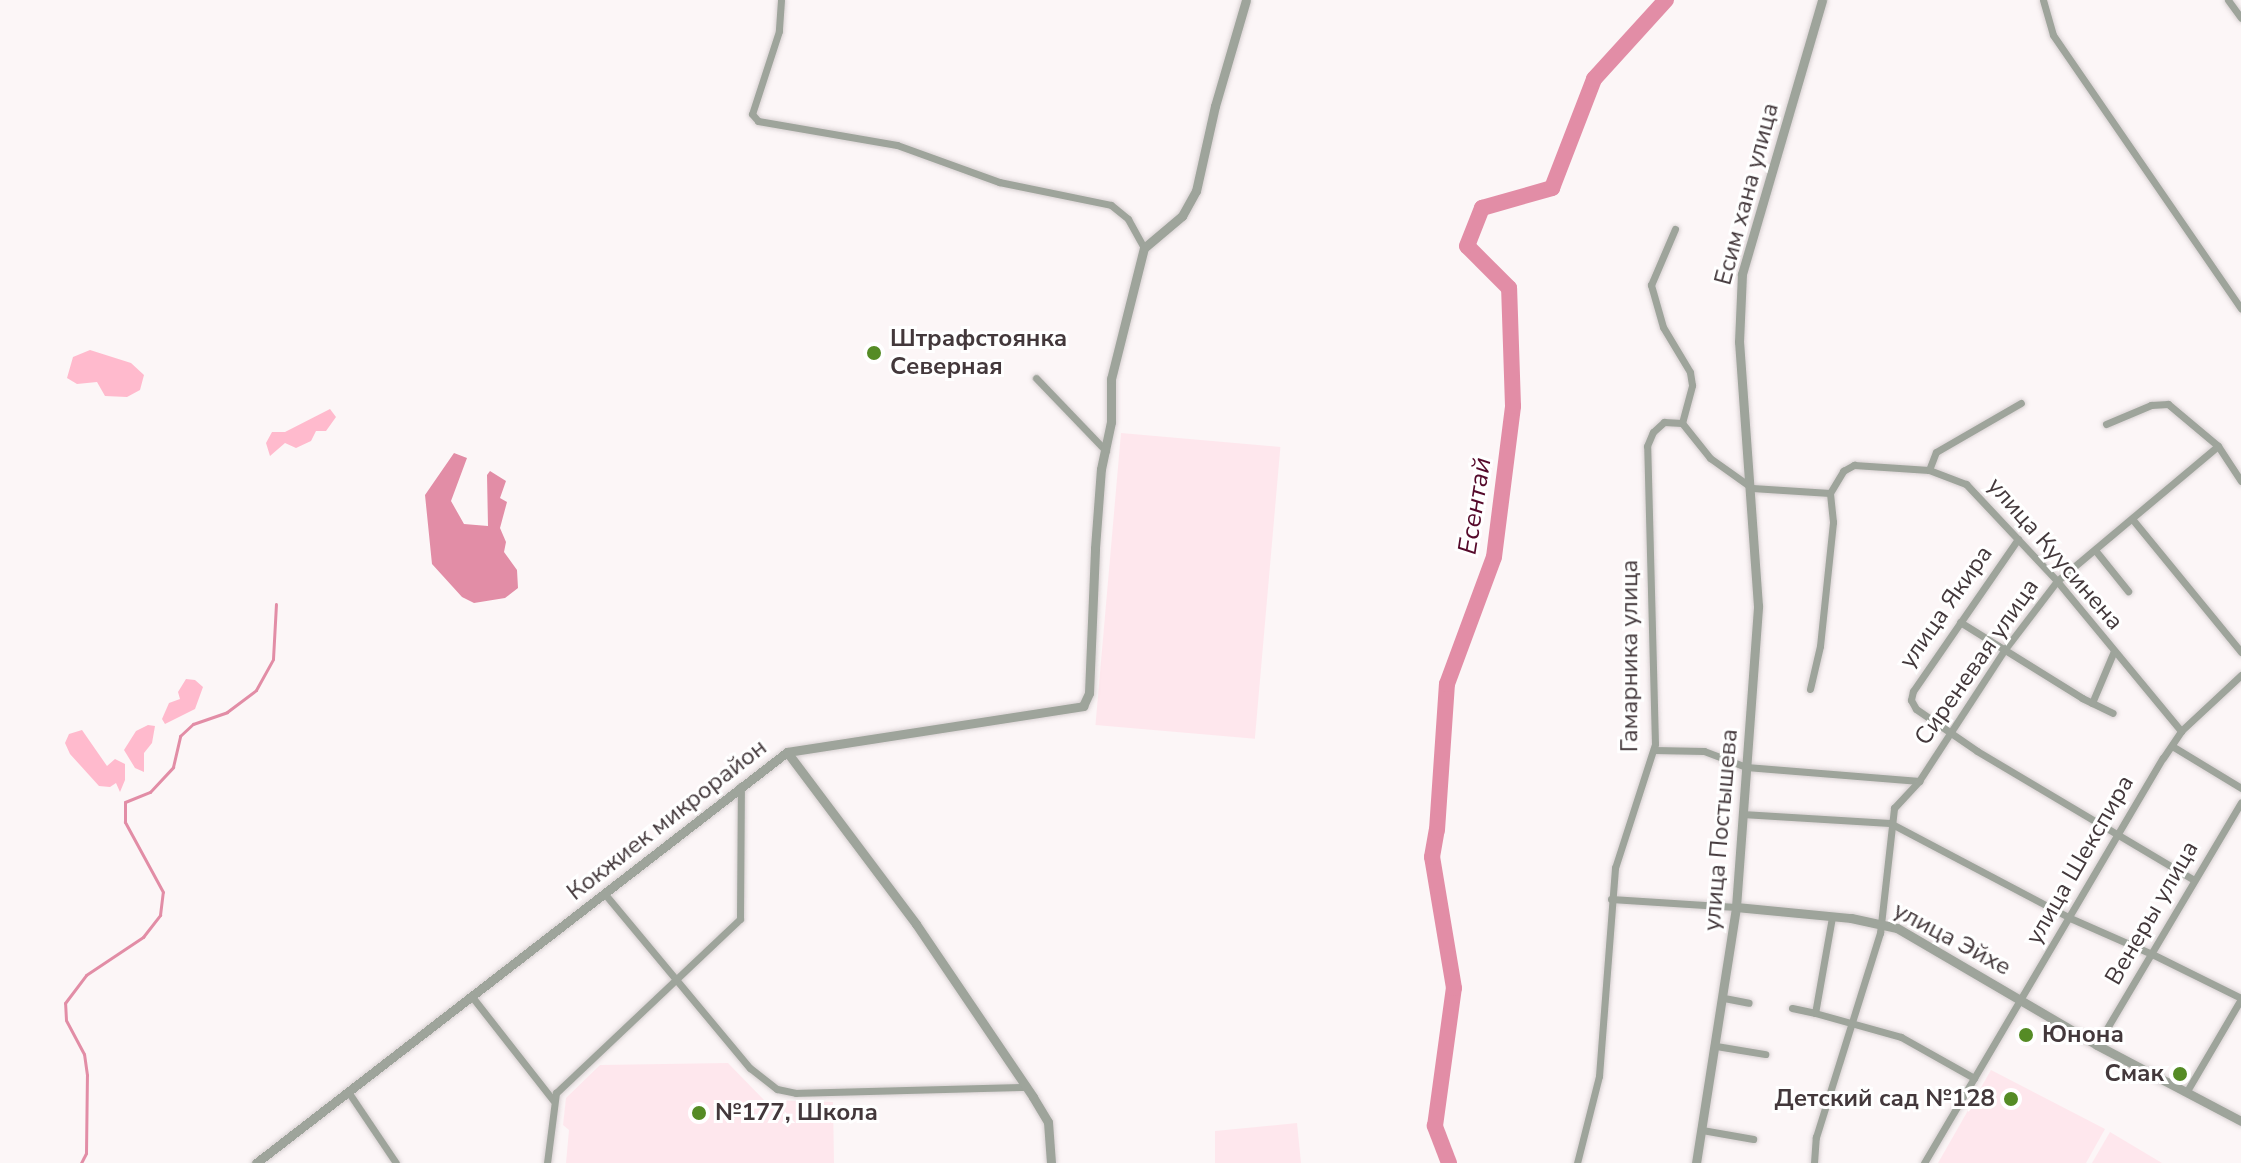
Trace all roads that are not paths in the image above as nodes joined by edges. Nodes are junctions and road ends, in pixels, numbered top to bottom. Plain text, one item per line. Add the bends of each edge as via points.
1 (781, 0) edge
2 (1246, 0) edge
3 (1822, 0) edge
4 (2043, 0) edge
5 (2228, 0) edge
6 (2241, 18) edge
7 (1675, 229) dead end
8 (1144, 248) junction
9 (2241, 309) edge
10 (1036, 378) dead end
11 (2021, 403) dead end
12 (1682, 423) junction
13 (2106, 424) dead end
14 (2218, 446) junction
15 (1106, 451) junction
16 (1929, 470) junction
17 (2241, 481) edge
18 (1752, 493) junction
19 (1830, 493) junction
20 (2133, 520) junction
21 (2018, 539) junction
22 (2095, 550) junction
23 (2057, 581) junction
24 (2128, 591) dead end
25 (1960, 622) junction
26 (2005, 649) junction
27 (2114, 651) junction
28 (2241, 652) edge
29 (2241, 675) edge
30 (1810, 689) dead end
31 (2092, 703) junction
32 (2113, 713) dead end
33 (2181, 731) junction
34 (1953, 733) junction
35 (2172, 746) junction
36 (1654, 750) junction
37 (787, 752) junction
38 (1746, 767) junction
39 (1919, 781) junction
40 (741, 786) junction
41 (2241, 788) edge
42 (2241, 802) edge
43 (1742, 814) junction
44 (1891, 821) junction
45 (2117, 833) junction
46 (2194, 880) junction
47 (604, 893) junction
48 (1611, 899) junction
49 (1736, 907) junction
50 (1832, 917) junction
51 (2070, 918) junction
52 (1883, 923) junction
53 (2152, 954) junction
54 (677, 980) junction
55 (473, 998) junction
56 (1724, 998) junction
57 (2241, 998) edge
58 (2023, 1001) junction
59 (1749, 1003) dead end
60 (1792, 1008) dead end
61 (1815, 1013) junction
62 (1855, 1023) junction
63 (2097, 1045) junction
64 (1716, 1046) junction
65 (1765, 1054) dead end
66 (1974, 1078) junction
67 (1027, 1087) junction
68 (2187, 1091) junction
69 (349, 1093) junction
70 (553, 1100) junction
71 (2241, 1121) edge
72 (1702, 1130) junction
73 (1753, 1139) dead end
74 (256, 1163) edge
75 (396, 1163) edge
76 (547, 1163) edge
77 (1051, 1163) edge
78 (1577, 1163) edge
79 (1696, 1163) edge
80 (1814, 1163) edge
81 (1924, 1163) edge

1 - 8 street via 779,31 752,114 758,121 897,145 999,182 1111,205 1128,219
2 - 8 street via 1196,191 1182,216
3 - 18 street, Есим хана улица via 1742,274 1739,342
4 - 9 street via 2053,35
5 - 6 street
7 - 12 street via 1651,285 1663,327 1690,372
8 - 15 street via 1111,379
10 - 15 street
11 - 16 street via 1936,452
12 - 18 street via 1710,458
12 - 36 street, Гамарника улица via 1664,422 1647,446
13 - 14 street via 2151,405 2168,404
14 - 17 street
14 - 20 street, Сиреневая улица
15 - 37 street via 1095,548 1089,693 1083,706
16 - 19 street, улица Куусинена via 1854,465 1843,471
16 - 21 street, улица Куусинена via 1973,488
18 - 19 street
18 - 38 street, улица Постышева via 1758,606
19 - 30 street via 1833,522 1820,646
20 - 22 street, Сиреневая улица
20 - 28 street
21 - 23 street, улица Куусинена
21 - 25 street, улица Якира
22 - 23 street, Сиреневая улица
22 - 24 street
23 - 26 street, Сиреневая улица
23 - 27 street, улица Куусинена
25 - 26 street
25 - 34 street, улица Якира via 1911,700
26 - 31 street
26 - 34 street, Сиреневая улица
27 - 31 street
27 - 33 street, улица Куусинена
29 - 33 street, улица Шекспира
31 - 32 street
33 - 35 street, улица Шекспира
34 - 39 street, Сиреневая улица
34 - 45 street
35 - 41 street
35 - 45 street, улица Шекспира
36 - 38 street, Сиреневая улица via 1704,751
36 - 48 street, Гамарника улица via 1622,840
37 - 40 street, Кокжиек микрорайон
37 - 67 street, Кокжиек микрорайон via 916,924
38 - 39 street, Сиреневая улица
38 - 43 street, улица Постышева
39 - 44 street, Сиреневая улица via 1894,808
40 - 47 street, Кокжиек микрорайон
40 - 54 street via 740,919
42 - 46 street, Венеры улица
43 - 44 street
43 - 49 street, улица Постышева
44 - 51 street
44 - 52 street
45 - 46 street
45 - 51 street, улица Шекспира
46 - 53 street, Венеры улица
47 - 54 street
47 - 55 street, Кокжиек микрорайон
48 - 49 street, улица Эйхе
48 - 78 street, Гамарника улица via 1599,1076
49 - 50 street, улица Эйхе
49 - 56 street, улица Постышева
50 - 52 street, улица Эйхе
50 - 61 street
51 - 53 street
51 - 58 street, улица Шекспира
52 - 58 street, улица Эйхе
52 - 62 street
53 - 57 street
53 - 63 street, Венеры улица
54 - 67 street via 750,1068 777,1089 796,1093
54 - 70 street
55 - 69 street, Кокжиек микрорайон
55 - 70 street
56 - 59 street
56 - 64 street, улица Постышева
57 - 68 street
58 - 63 street, улица Эйхе
58 - 66 street, улица Шекспира
60 - 61 street
61 - 62 street
62 - 66 street via 1901,1037
62 - 80 street via 1816,1137
63 - 68 street, улица Эйхе
64 - 65 street
64 - 72 street, улица Постышева
66 - 81 street, улица Шекспира
67 - 77 street, Кокжиек микрорайон via 1048,1122
68 - 71 street, улица Эйхе
69 - 74 street, Кокжиек микрорайон
69 - 75 street
70 - 76 street
72 - 73 street
72 - 79 street, улица Постышева

